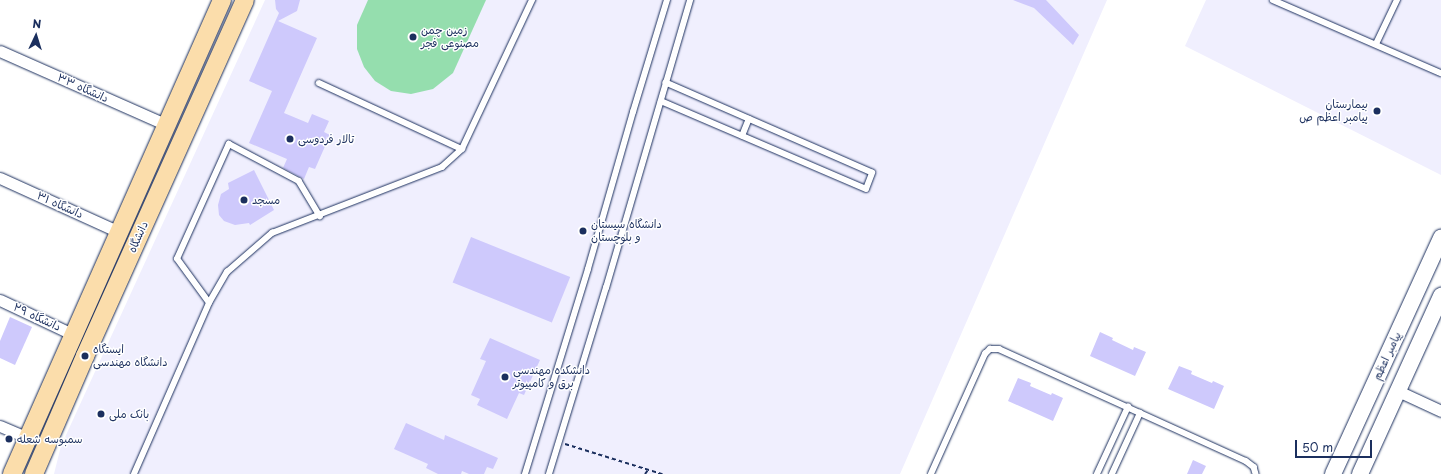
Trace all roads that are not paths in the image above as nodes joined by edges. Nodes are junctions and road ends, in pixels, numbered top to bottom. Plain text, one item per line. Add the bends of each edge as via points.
1 (222, 0) edge
2 (532, 0) edge
3 (667, 0) edge
4 (690, 0) edge
5 (1272, 0) edge
6 (1397, 0) edge
7 (239, 2) edge
8 (1376, 44) junction
9 (0, 51) edge
10 (1441, 73) edge
11 (319, 83) dead end
12 (666, 83) junction
13 (661, 101) junction
14 (749, 119) junction
15 (167, 125) junction
16 (742, 136) junction
17 (462, 149) junction
18 (0, 178) edge
19 (320, 216) junction
20 (119, 232) junction
21 (1441, 238) edge
22 (0, 300) edge
23 (1440, 301) edge
24 (209, 302) junction
25 (74, 334) junction
26 (1398, 391) junction
27 (1128, 407) junction
28 (1441, 411) edge
29 (1140, 413) junction
30 (0, 426) edge
31 (28, 438) junction
32 (12, 474) edge
33 (34, 474) edge
34 (134, 474) edge
35 (525, 474) edge
36 (549, 474) edge
37 (931, 474) edge
38 (1098, 474) edge
39 (1112, 474) edge
40 (1256, 474) edge
41 (1333, 474) edge
42 (1360, 474) edge

1 - 15 main road, دانشگاه
2 - 17 lane
3 - 35 lane
4 - 12 lane
5 - 8 lane
6 - 8 lane
7 - 33 main road, دانشگاه
8 - 10 lane
9 - 15 street, دانشگاه ۳۳
11 - 17 lane
12 - 13 lane
12 - 14 lane
13 - 16 lane
13 - 36 lane
14 - 16 lane
14 - 16 lane via 872,173 866,189
15 - 20 main road, دانشگاه
17 - 19 lane via 442,167
18 - 20 street, دانشگاه ۳۱
19 - 24 lane via 272,233 227,272
19 - 24 lane via 299,181 229,144 177,259
20 - 25 main road, دانشگاه
21 - 41 main road, پیامبر اعظم
22 - 25 street, دانشگاه ۲۹
23 - 26 main road
24 - 34 lane
25 - 31 main road, دانشگاه
26 - 28 street
26 - 42 main road
27 - 29 lane
27 - 37 lane via 1000,349 990,349 985,354
27 - 38 lane
29 - 39 lane
29 - 40 lane via 1246,461 1254,467
30 - 31 street
31 - 32 main road, دانشگاه

